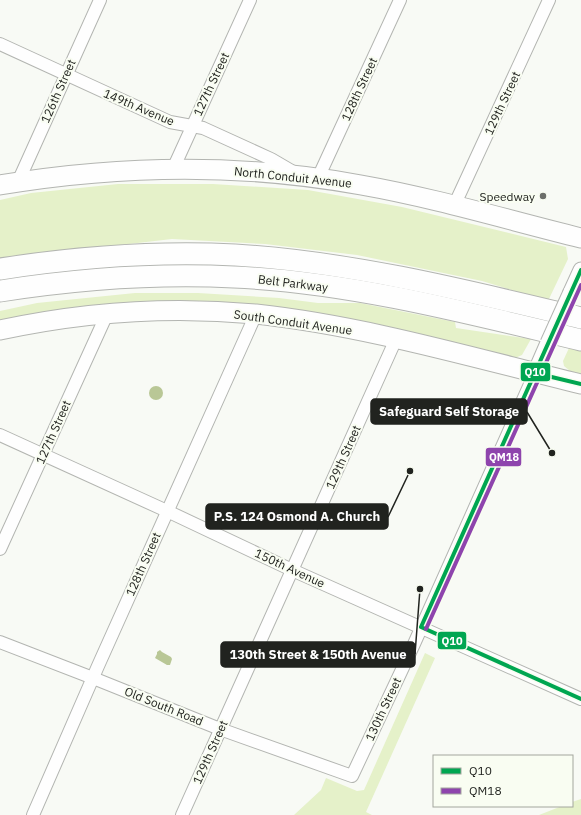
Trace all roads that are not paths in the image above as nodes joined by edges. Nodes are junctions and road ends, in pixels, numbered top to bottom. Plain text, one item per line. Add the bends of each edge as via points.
1 (100, 0) edge
2 (250, 0) edge
3 (400, 0) edge
4 (549, 0) edge
5 (0, 44) edge
6 (65, 74) junction
7 (192, 126) junction
8 (173, 169) junction
9 (309, 177) junction
10 (9, 184) edge
11 (454, 206) junction
12 (581, 238) edge
13 (0, 269) edge
14 (581, 270) edge
15 (0, 291) edge
16 (107, 314) junction
17 (256, 314) junction
18 (581, 318) edge
19 (0, 330) edge
20 (396, 339) junction
21 (581, 340) edge
22 (535, 373) junction
23 (581, 384) edge
24 (0, 435) edge
25 (43, 454) junction
26 (167, 511) junction
27 (0, 550) edge
28 (292, 570) junction
29 (421, 627) junction
30 (0, 642) edge
31 (93, 678) junction
32 (581, 699) edge
33 (220, 729) junction
34 (352, 776) joint
35 (33, 815) edge
36 (182, 815) edge

1 - 6 street, 126th Street
2 - 7 street, 127th Street
3 - 9 street, 128th Street
4 - 11 street, 129th Street
5 - 6 street, 149th Avenue
6 - 7 street, 149th Avenue via 170,122
6 - 10 street, 126th Street
7 - 8 street, 127th Street
7 - 9 street, 149th Avenue via 204,128
8 - 9 main road, North Conduit Avenue via 237,170
8 - 10 main road, North Conduit Avenue via 97,172
9 - 11 main road, North Conduit Avenue via 378,188
11 - 12 main road, North Conduit Avenue
13 - 18 highway, Belt Parkway via 64,260 146,254 244,256 369,272 463,290
14 - 22 street, 130th Street, bridge
15 - 21 highway, Belt Parkway via 74,281 144,276 250,278 361,292 476,315
16 - 17 main road, South Conduit Avenue via 194,311
16 - 19 main road, South Conduit Avenue via 60,319
16 - 25 street, 127th Street
17 - 20 main road, South Conduit Avenue
17 - 26 street, 128th Street
20 - 22 main road, South Conduit Avenue
20 - 28 street, 129th Street
22 - 23 main road, South Conduit Avenue
22 - 29 street, 130th Street
24 - 25 street, 150th Avenue
25 - 26 street, 150th Avenue
25 - 27 street, 127th Street
26 - 28 street, 150th Avenue
26 - 31 street, 128th Street
28 - 29 street, 150th Avenue
28 - 33 street, 129th Street
29 - 32 street, 150th Avenue
29 - 34 street, 130th Street
30 - 31 street, Old South Road
31 - 33 street, Old South Road
31 - 35 street, 128th Street
33 - 34 street, Old South Road
33 - 36 street, 129th Street

